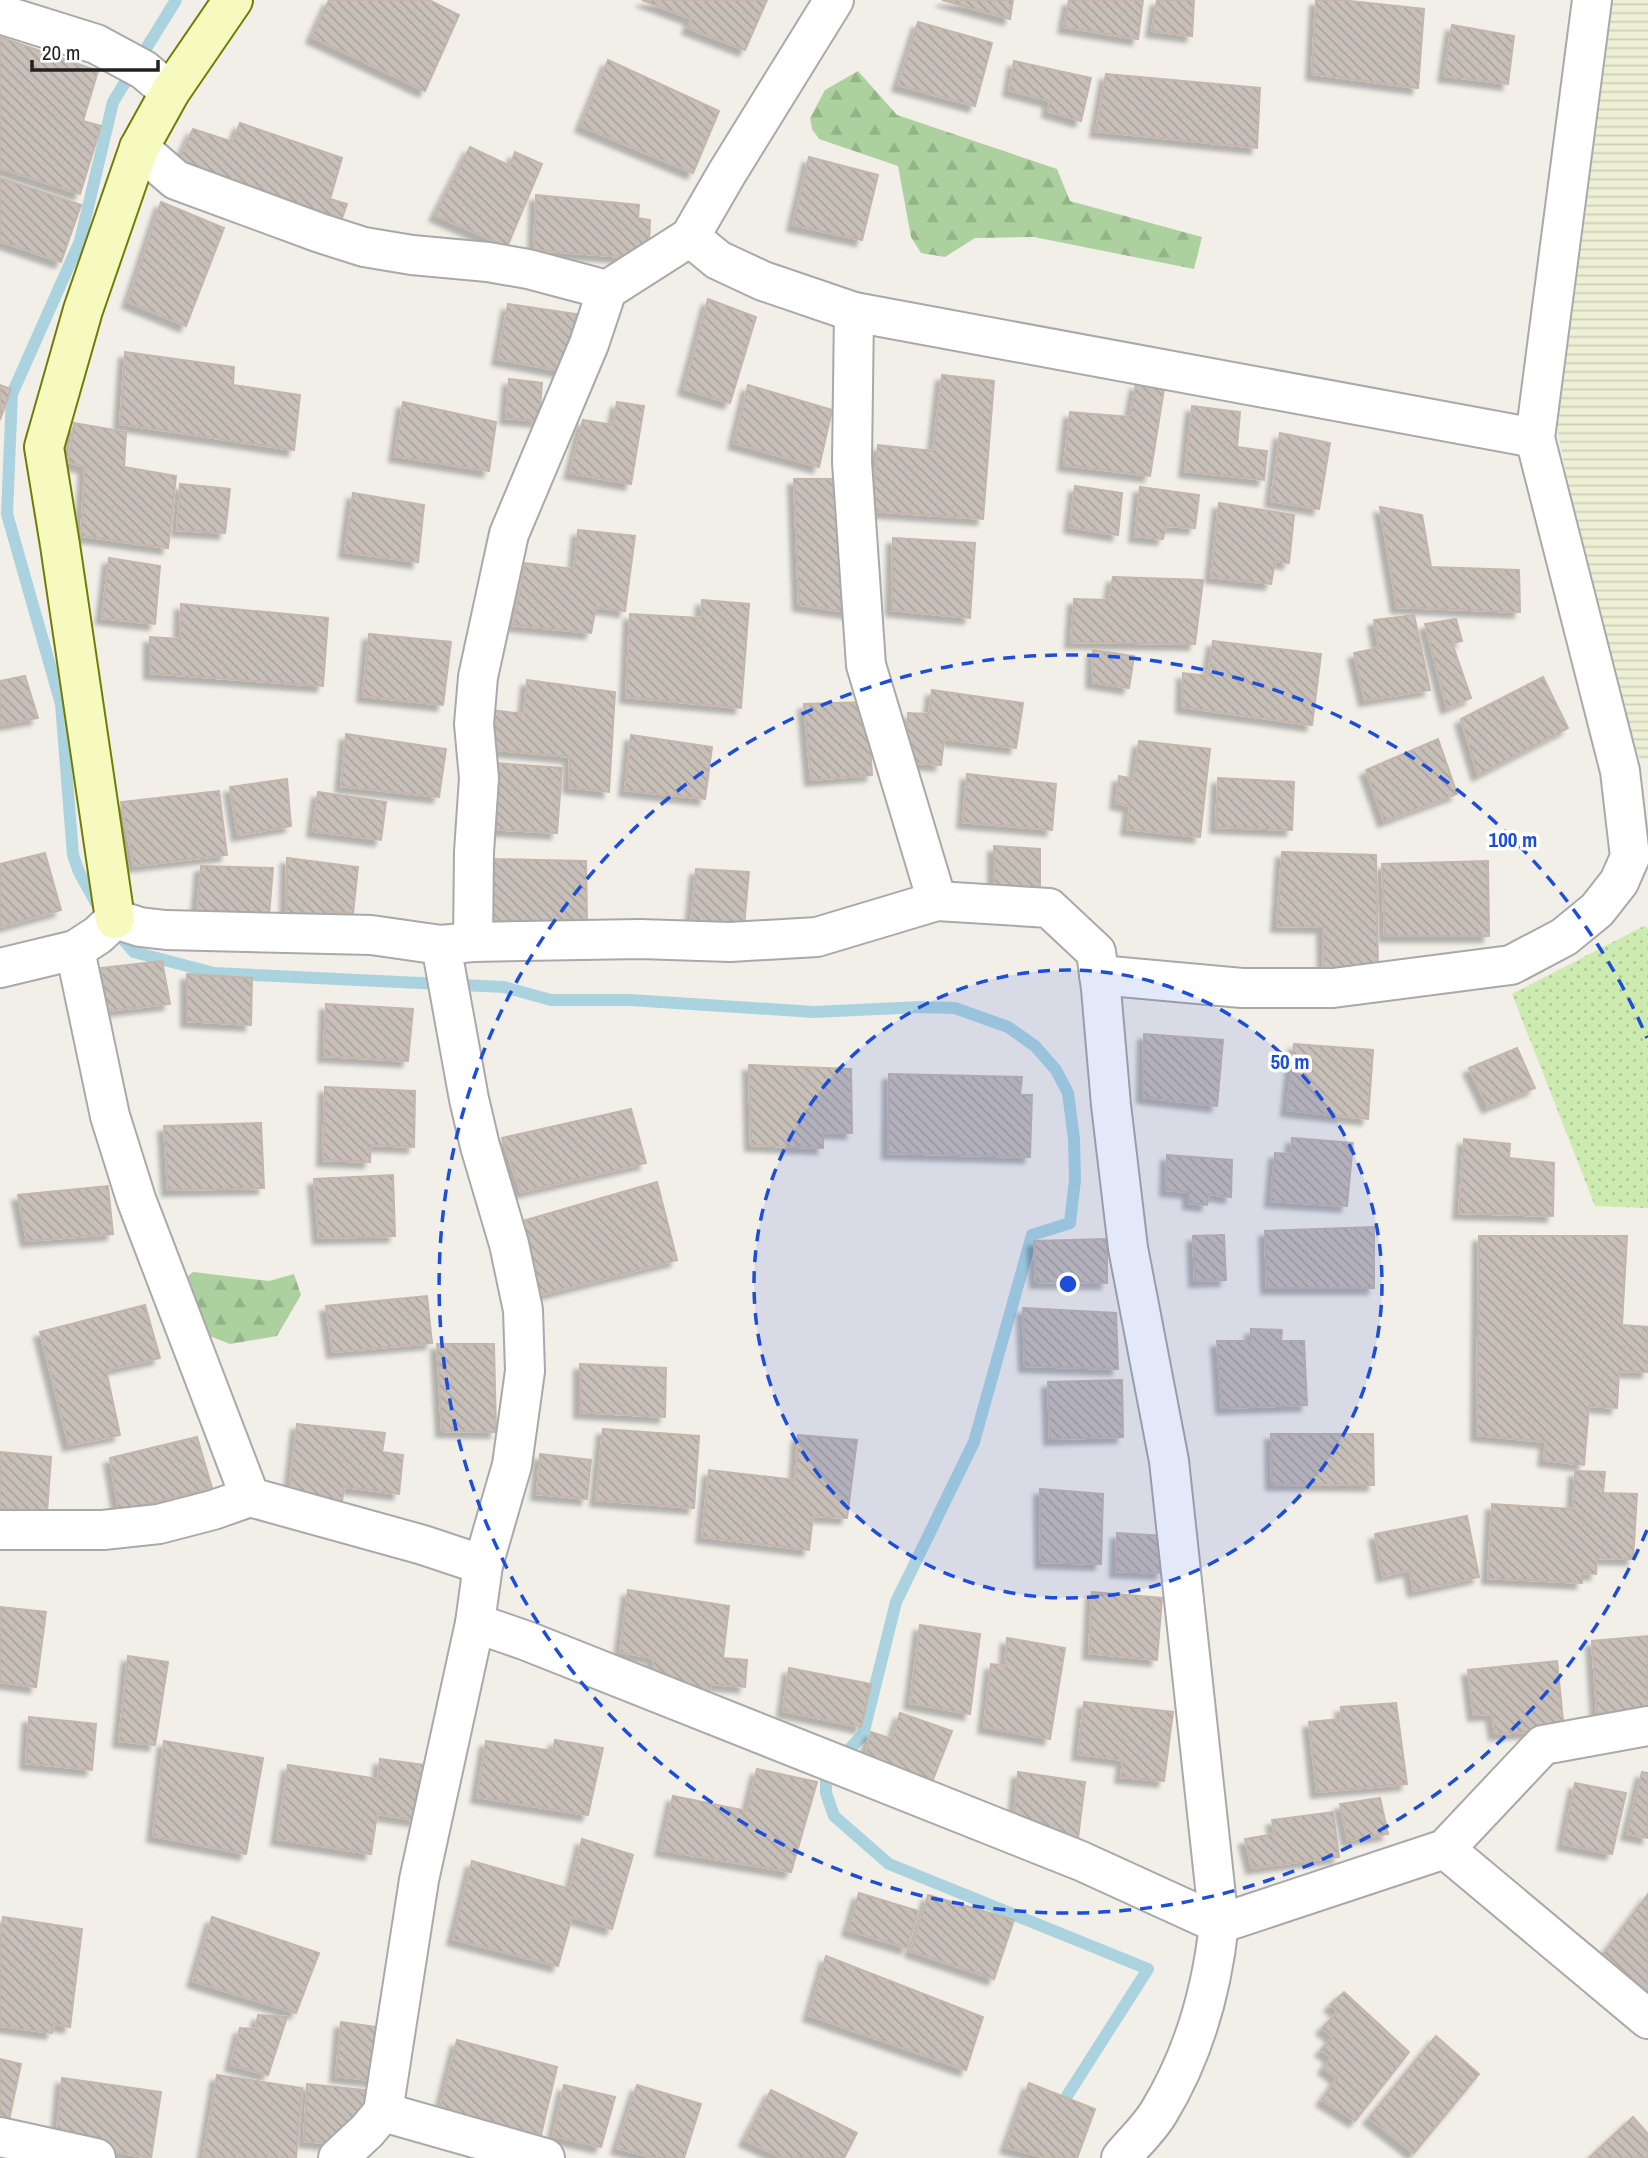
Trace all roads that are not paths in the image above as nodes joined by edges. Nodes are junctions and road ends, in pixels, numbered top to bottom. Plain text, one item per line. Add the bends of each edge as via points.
1 (233, 0) edge
2 (834, 0) edge
3 (1592, 0) edge
4 (0, 14) edge
5 (157, 81) junction
6 (139, 148) junction
7 (690, 237) junction
8 (607, 290) junction
9 (855, 312) junction
10 (1535, 438) junction
11 (1634, 770) edge
12 (937, 901) junction
13 (101, 931) junction
14 (457, 944) junction
15 (0, 968) edge
16 (1099, 975) junction
17 (250, 1497) junction
18 (0, 1530) edge
19 (483, 1565) junction
20 (475, 1623) junction
21 (1648, 1726) edge
22 (1445, 1849) junction
23 (1219, 1924) junction
24 (1648, 2019) edge
25 (383, 2112) junction
26 (0, 2137) edge
27 (96, 2158) edge
28 (338, 2158) edge
29 (545, 2158) edge
30 (1121, 2158) edge

1 - 5 street
2 - 7 street
3 - 10 street
4 - 5 street via 96,44
5 - 6 street
6 - 8 street via 176,180 353,244 515,266
6 - 13 street via 83,310 44,447 60,545
7 - 8 street
7 - 9 street via 718,260 763,281
8 - 14 street via 509,534 478,677 474,852
9 - 10 street
9 - 12 street via 852,463 866,665
10 - 11 street
11 - 16 street via 1630,857 1619,882 1597,910 1564,937 1511,965 1333,988 1242,988
12 - 14 street via 817,937
12 - 16 street via 1049,908 1096,952
13 - 14 street via 140,927 371,935
13 - 15 street
13 - 17 street via 110,1116 132,1187
14 - 19 street via 469,1099 524,1316 525,1371 512,1465
16 - 23 street via 1128,1248 1169,1461
17 - 18 street via 159,1524 103,1530
17 - 19 street
19 - 20 street
20 - 23 street via 1081,1861
20 - 25 street via 419,1880
21 - 22 street via 1543,1745
22 - 23 street
22 - 24 street
23 - 30 street via 1194,2042 1158,2114
25 - 28 street
25 - 29 street
26 - 27 street

